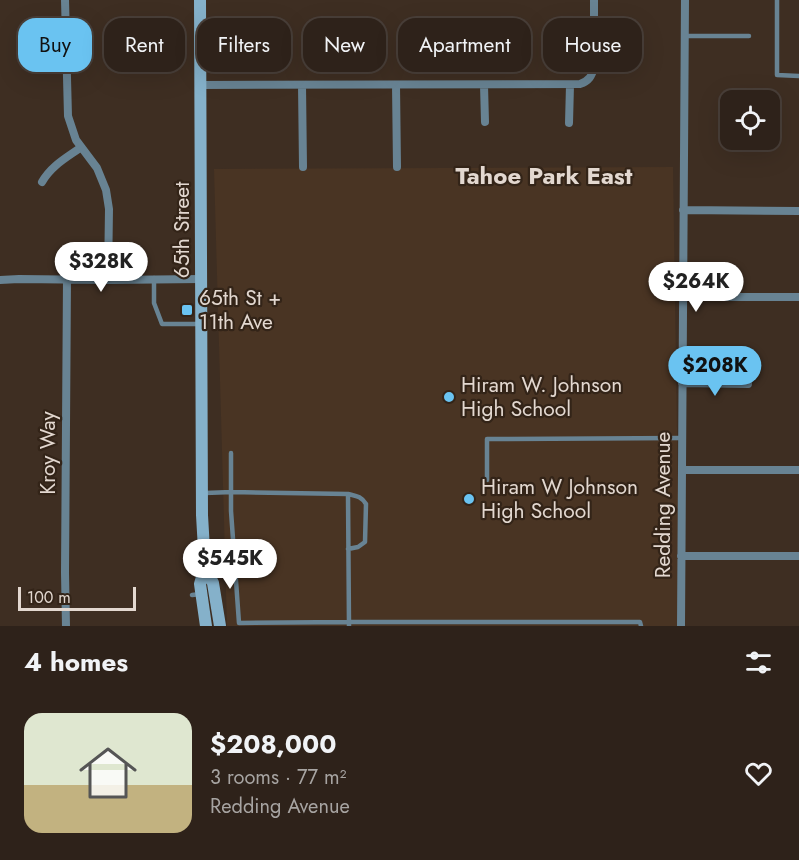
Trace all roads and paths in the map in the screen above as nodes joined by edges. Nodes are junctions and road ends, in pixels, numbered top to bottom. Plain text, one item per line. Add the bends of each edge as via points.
1 (65, 0) edge
2 (200, 0) edge
3 (594, 0) edge
4 (685, 0) edge
5 (777, 0) edge
6 (685, 36) junction
7 (749, 36) dead end
8 (799, 76) edge
9 (201, 85) junction
10 (302, 85) junction
11 (396, 85) junction
12 (484, 85) junction
13 (570, 85) junction
14 (485, 122) dead end
15 (569, 123) dead end
16 (80, 148) junction
17 (303, 167) dead end
18 (397, 167) dead end
19 (42, 182) dead end
20 (683, 210) junction
21 (799, 210) edge
22 (153, 278) junction
23 (67, 279) junction
24 (201, 279) junction
25 (0, 280) edge
26 (108, 280) junction
27 (683, 297) junction
28 (799, 297) edge
29 (202, 324) junction
30 (682, 383) junction
31 (748, 384) dead end
32 (682, 438) junction
33 (231, 453) dead end
34 (682, 470) junction
35 (799, 470) edge
36 (487, 480) dead end
37 (232, 492) junction
38 (204, 493) dead end
39 (348, 494) junction
40 (348, 549) junction
41 (681, 556) junction
42 (799, 556) edge
43 (204, 567) junction
44 (349, 624) edge
45 (66, 626) edge
46 (206, 626) edge
47 (220, 626) edge
48 (641, 626) edge
49 (681, 626) edge

1 - 16 street via 68,116
2 - 9 main road, 65th Street
3 - 13 street via 593,74 585,83
4 - 6 street, Redding Avenue
5 - 8 lane via 777,75
6 - 7 lane
6 - 20 street, Redding Avenue
9 - 10 street
9 - 24 main road, 65th Street
10 - 11 street
10 - 17 street
11 - 12 street
11 - 18 street
12 - 13 street
12 - 14 street
13 - 15 street
16 - 19 street via 50,170
16 - 26 street via 97,168 106,190
20 - 21 street
20 - 27 street, Redding Avenue
22 - 24 street
22 - 26 street
22 - 29 lane via 153,303 162,324
23 - 25 street
23 - 26 street
23 - 45 street, Kroy Way
24 - 29 main road, 65th Street
27 - 28 street
27 - 30 street, Redding Avenue
29 - 43 main road, 65th Street
30 - 31 street
30 - 32 street, Redding Avenue
32 - 34 street, Redding Avenue
32 - 36 lane via 487,439
33 - 37 lane
34 - 35 street
34 - 41 street, Redding Avenue
37 - 38 lane
37 - 39 lane
37 - 44 lane via 239,623
39 - 40 lane
39 - 40 lane via 358,496 366,504 365,542
40 - 44 lane
41 - 42 street
41 - 49 street, Redding Avenue
43 - 46 main road, 65th Street via 197,594
43 - 47 main road, 65th Street via 213,583
44 - 48 lane via 640,622

